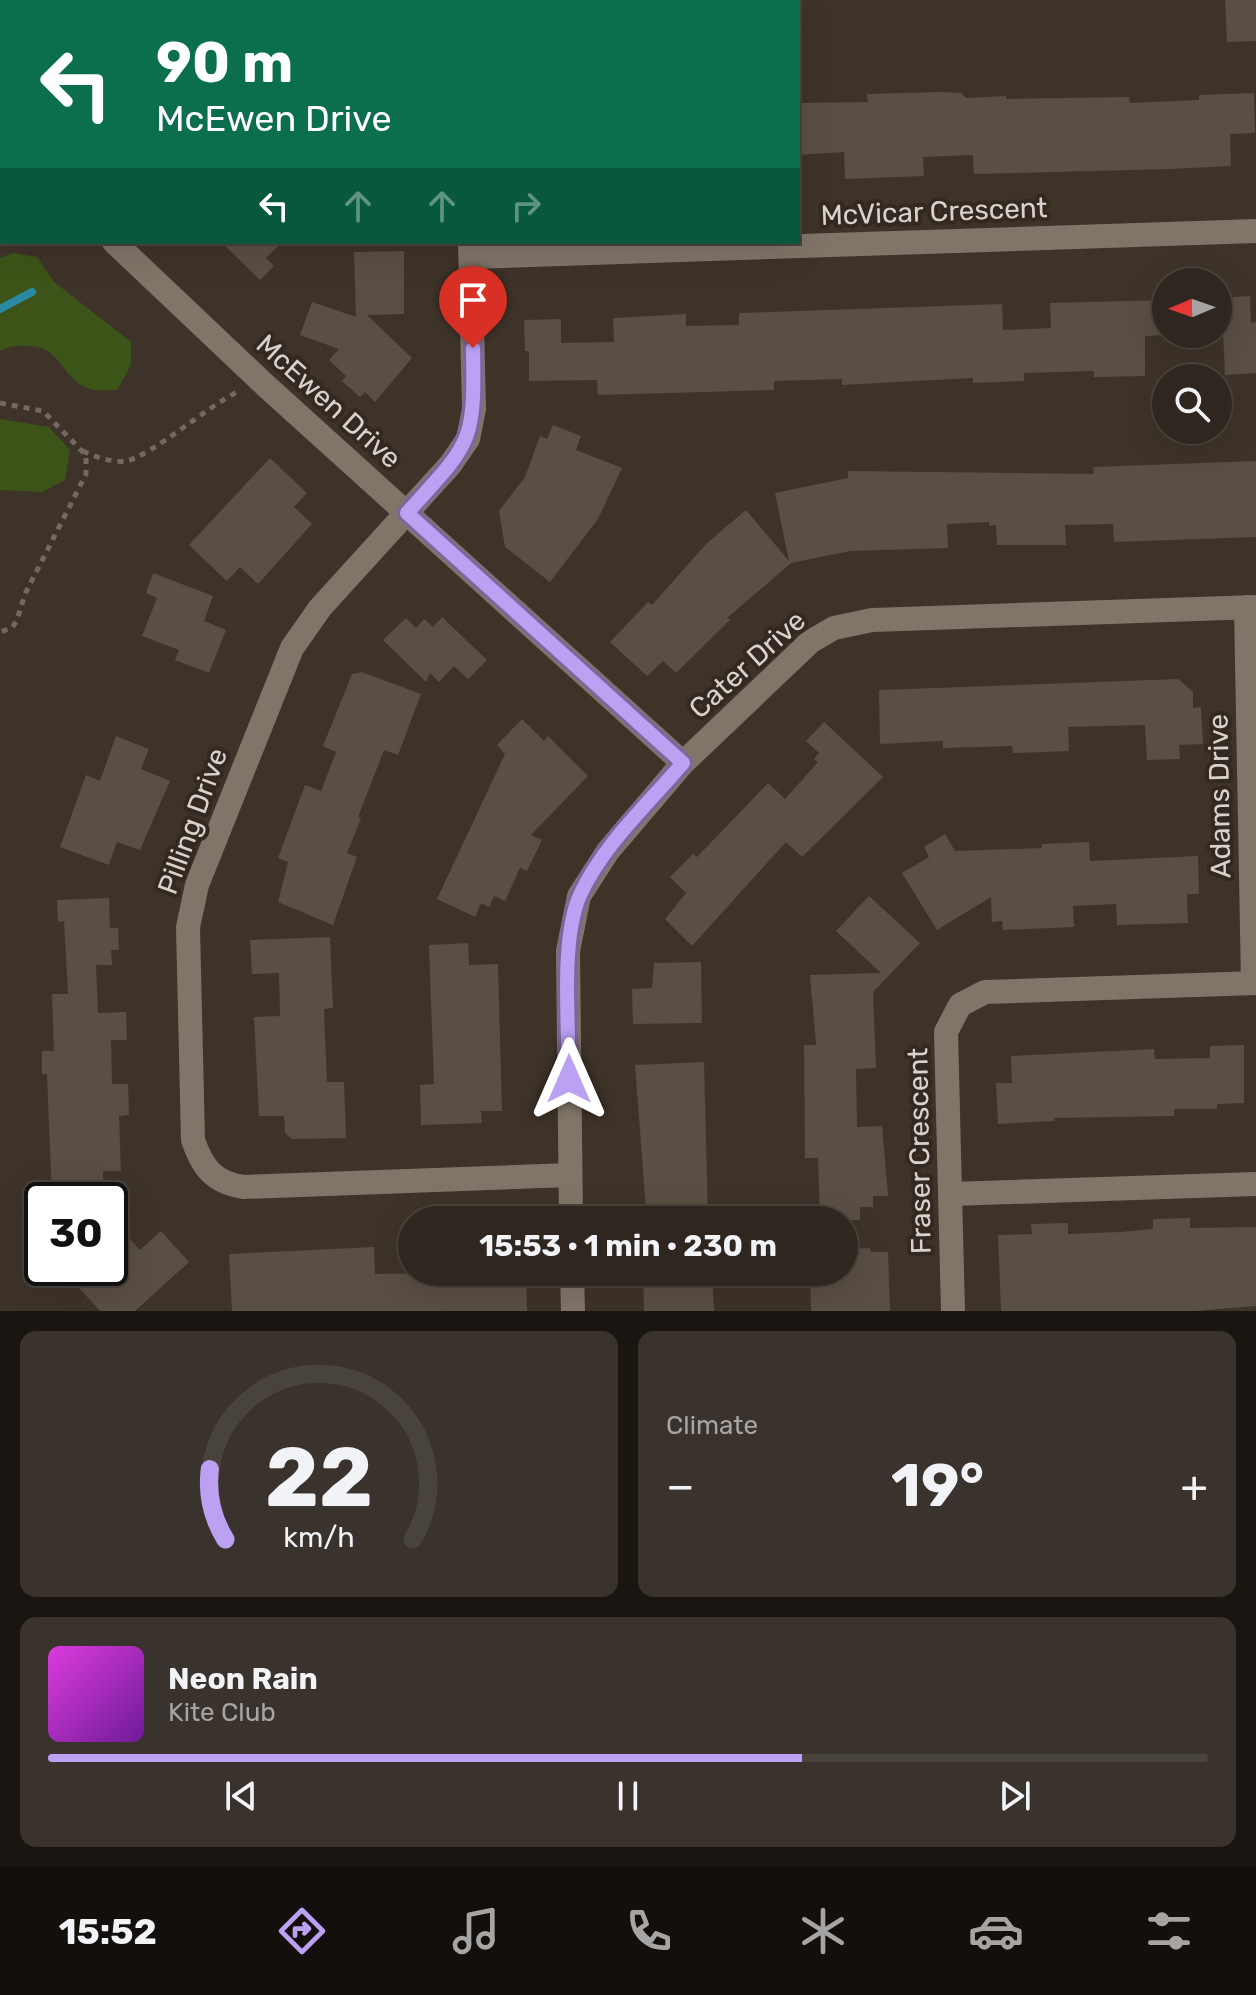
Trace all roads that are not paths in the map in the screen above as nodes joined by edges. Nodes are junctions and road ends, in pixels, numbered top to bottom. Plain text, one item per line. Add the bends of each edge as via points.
1 (1256, 231) edge
2 (800, 241) edge
3 (116, 244) edge
4 (689, 244) edge
5 (471, 249) edge
6 (407, 513) junction
7 (1251, 607) edge
8 (683, 763) junction
9 (1254, 983) edge
10 (570, 1175) junction
11 (1256, 1184) edge
12 (951, 1194) junction
13 (571, 1206) edge
14 (572, 1286) edge
15 (573, 1311) edge
16 (953, 1311) edge

1 - 2 street, McVicar Crescent
3 - 6 street, McEwen Drive
4 - 5 street, McVicar Crescent
5 - 6 street, Pilling Drive via 472,424 461,453
6 - 8 street, McEwen Drive
6 - 10 street, Pilling Drive via 320,608 292,648 197,885 188,927 193,1140 210,1173 225,1184 244,1187
7 - 8 street, Cater Drive via 872,620 834,628 810,642
7 - 9 street, Adams Drive
8 - 10 street, Cater Drive via 608,851 579,896 568,951
9 - 12 street, Fraser Crescent via 985,992 960,1005 946,1032
10 - 13 street, Cater Drive
11 - 12 street
12 - 16 street, Fraser Crescent
14 - 15 street

